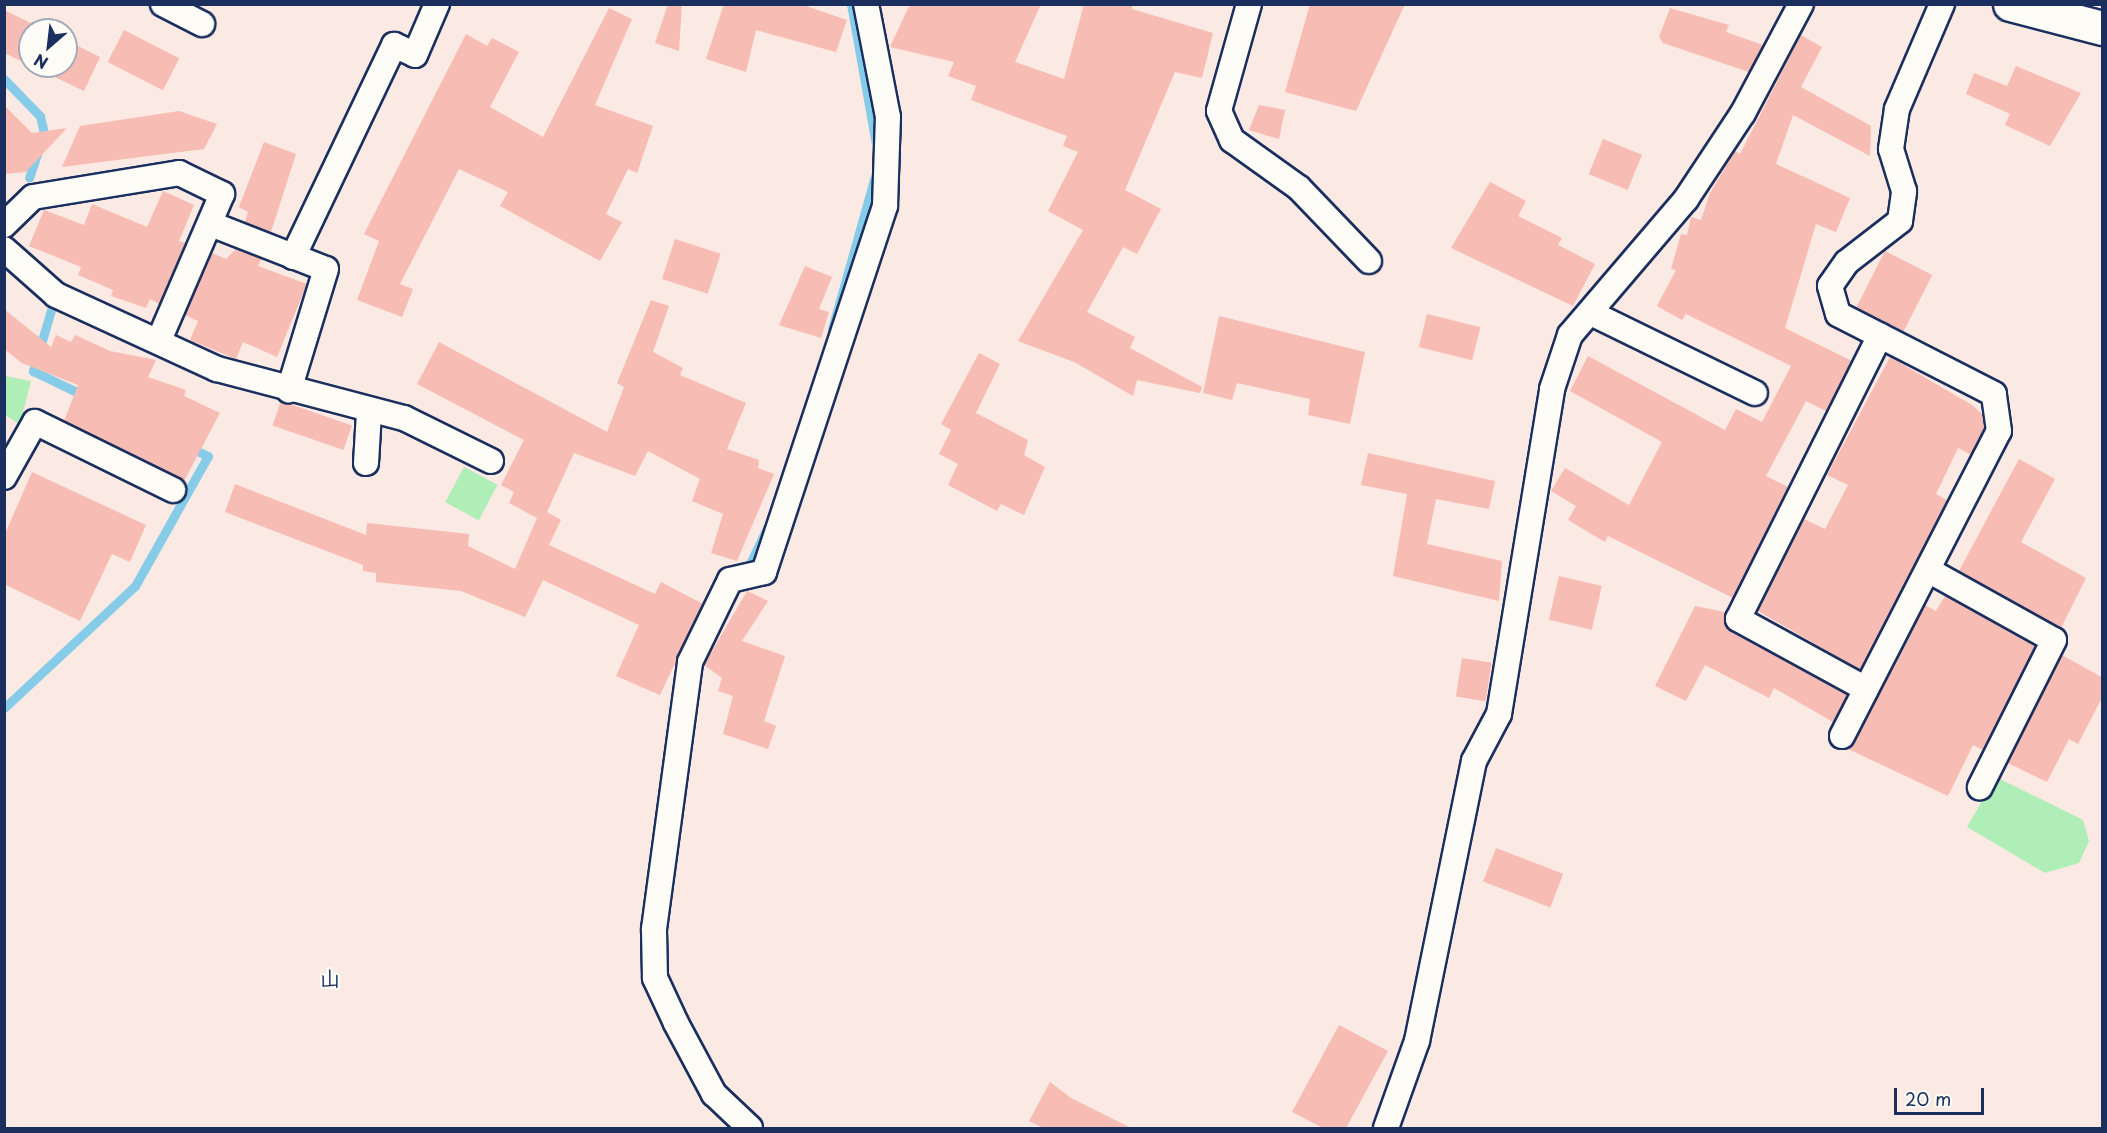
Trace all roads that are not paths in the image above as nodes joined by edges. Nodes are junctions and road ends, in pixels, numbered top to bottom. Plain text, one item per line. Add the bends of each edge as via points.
1 (163, 4) edge
2 (437, 4) edge
3 (866, 4) edge
4 (1249, 4) edge
5 (1802, 4) edge
6 (1942, 4) edge
7 (2010, 4) edge
8 (202, 24) dead end
9 (2103, 28) edge
10 (211, 224) junction
11 (4, 225) edge
12 (4, 249) edge
13 (293, 257) junction
14 (1369, 261) dead end
15 (1593, 314) junction
16 (1880, 336) junction
17 (159, 340) junction
18 (289, 390) junction
19 (1755, 393) dead end
20 (369, 412) junction
21 (13, 435) edge
22 (491, 461) dead end
23 (366, 463) dead end
24 (4, 477) edge
25 (173, 490) dead end
26 (1928, 570) junction
27 (1866, 688) junction
28 (1842, 736) dead end
29 (1980, 787) dead end
30 (750, 1128) edge
31 (1386, 1128) edge

1 - 8 street
2 - 13 street via 415,55 394,45
3 - 30 street via 888,117 885,206 764,572 730,580 690,662 654,929 655,978 675,1023 714,1094
4 - 14 street via 1219,111 1232,140 1299,188
5 - 15 street via 1743,113 1698,180
6 - 16 street via 1897,109 1891,150 1904,191 1900,221 1847,262 1830,286 1838,314
7 - 9 street
10 - 11 street via 222,194 180,173 33,197
10 - 13 street
10 - 17 street
12 - 17 street via 56,295
13 - 18 street via 326,269
15 - 19 street
15 - 31 street via 1570,335 1552,389 1499,714 1474,761 1417,1041
16 - 26 street via 1994,394 1999,431
16 - 27 street via 1738,619
17 - 18 street via 217,369
18 - 20 street
20 - 22 street via 404,418
20 - 23 street
21 - 24 street
21 - 25 street via 35,422
26 - 27 street
26 - 29 street via 2054,640
27 - 28 street

